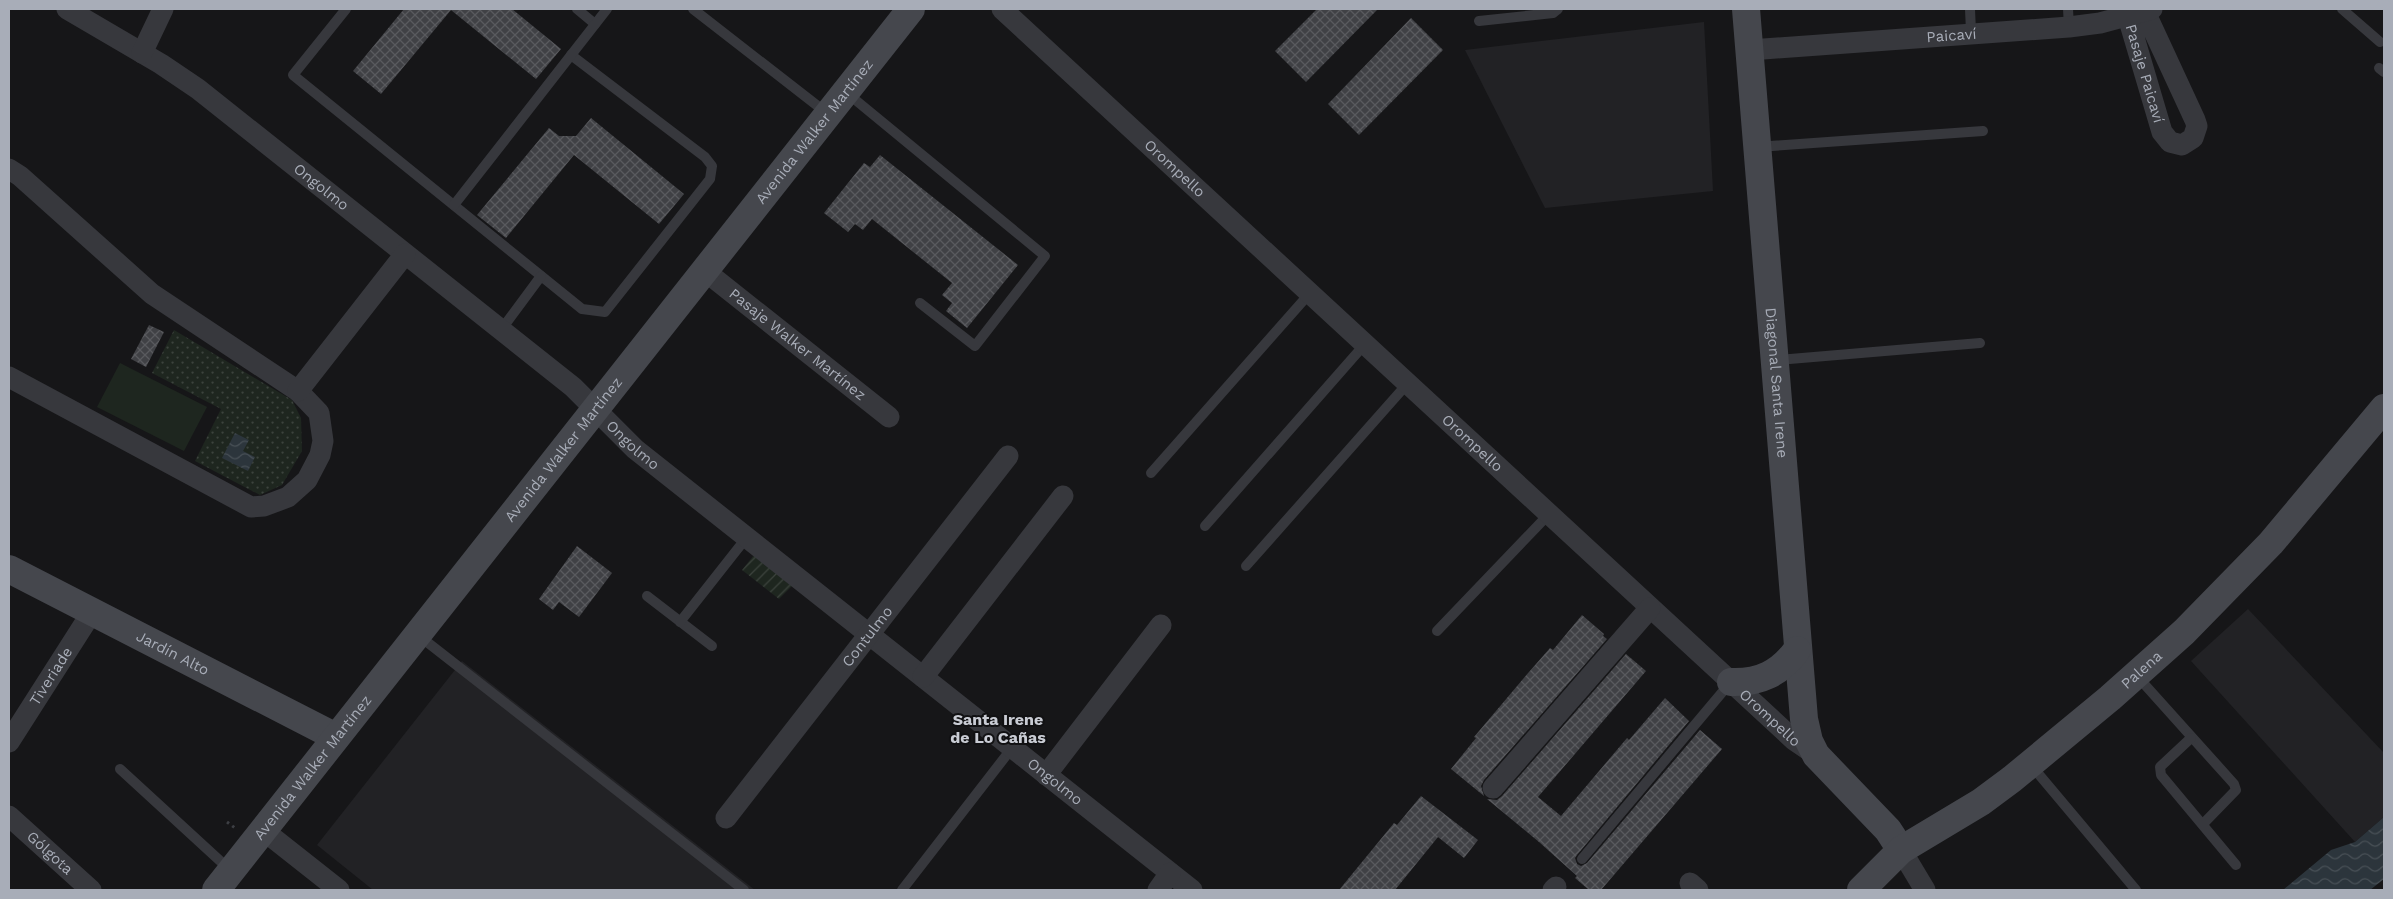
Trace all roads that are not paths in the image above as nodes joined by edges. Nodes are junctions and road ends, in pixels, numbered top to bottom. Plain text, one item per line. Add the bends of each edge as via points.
1 (67, 9) edge
2 (163, 9) edge
3 (346, 9) edge
4 (577, 9) edge
5 (608, 9) edge
6 (693, 9) edge
7 (912, 9) edge
8 (1002, 9) edge
9 (1558, 9) edge
10 (1746, 9) edge
11 (1970, 9) edge
12 (2342, 9) edge
13 (2142, 12) edge
14 (2068, 18) edge
15 (1479, 21) dead end
16 (595, 24) junction
17 (1971, 32) junction
18 (2380, 42) dead end
19 (1750, 50) junction
20 (142, 53) junction
21 (571, 56) junction
22 (846, 92) junction
23 (828, 115) junction
24 (1983, 131) dead end
25 (1757, 147) junction
26 (9, 169) edge
27 (454, 205) junction
28 (405, 254) junction
29 (705, 271) junction
30 (541, 276) junction
31 (1310, 293) junction
32 (920, 303) dead end
33 (501, 330) junction
34 (1980, 343) dead end
35 (1365, 344) junction
36 (1775, 360) junction
37 (9, 377) edge
38 (1408, 383) junction
39 (298, 391) junction
40 (2384, 408) edge
41 (595, 409) junction
42 (889, 417) dead end
43 (1008, 456) dead end
44 (1151, 473) dead end
45 (1064, 496) dead end
46 (1549, 514) junction
47 (1205, 526) dead end
48 (747, 537) junction
49 (1246, 566) dead end
50 (9, 569) edge
51 (647, 596) dead end
52 (1650, 608) junction
53 (92, 612) junction
54 (680, 622) junction
55 (1161, 625) dead end
56 (1437, 631) dead end
57 (869, 634) junction
58 (417, 635) junction
59 (712, 646) dead end
60 (1797, 650) junction
61 (2137, 675) junction
62 (923, 677) junction
63 (1731, 682) junction
64 (336, 737) junction
65 (2191, 738) junction
66 (9, 742) edge
67 (1012, 748) junction
68 (1816, 755) junction
69 (2031, 764) junction
70 (120, 769) dead end
71 (1046, 775) junction
72 (1493, 788) dead end
73 (9, 816) edge
74 (726, 818) dead end
75 (2203, 824) junction
76 (263, 830) junction
77 (1901, 850) junction
78 (1582, 858) dead end
79 (2236, 865) dead end
80 (1170, 873) junction
81 (224, 881) edge
82 (91, 890) edge
83 (339, 890) edge
84 (744, 890) edge
85 (902, 890) edge
86 (1158, 890) edge
87 (1192, 890) edge
88 (1861, 890) edge
89 (1924, 890) edge
90 (2136, 890) edge

1 - 20 street, Ongolmo
2 - 20 street
3 - 27 lane via 294,75
4 - 16 lane
5 - 16 lane
6 - 23 lane
7 - 22 street, Avenida Walker Martínez
8 - 31 street, Orompello
9 - 15 lane via 1553,13
10 - 19 street, Diagonal Santa Irene
11 - 17 lane
12 - 18 lane
13 - 13 street, Pasaje Paicaví via 2162,132 2170,142 2182,145 2193,138 2197,126
13 - 14 street, Paicaví
14 - 17 street, Paicaví
16 - 21 lane
17 - 19 street, Paicaví
19 - 25 street, Diagonal Santa Irene
20 - 28 street, Ongolmo via 198,89
21 - 27 lane
21 - 30 lane via 705,157 712,166 710,179 605,312 582,308
22 - 23 street, Avenida Walker Martínez
22 - 32 lane via 1046,256 975,346
23 - 29 street, Avenida Walker Martínez
24 - 25 lane
25 - 36 street, Diagonal Santa Irene
26 - 39 street via 152,294
27 - 30 lane
28 - 33 street, Ongolmo
28 - 39 street
29 - 41 street, Avenida Walker Martínez
29 - 42 street, Pasaje Walker Martínez
30 - 33 lane
31 - 35 street, Orompello
31 - 44 lane
33 - 41 street, Ongolmo via 573,387
34 - 36 lane
35 - 38 street, Orompello
35 - 47 lane
36 - 60 street, Diagonal Santa Irene
37 - 39 street via 251,507 288,497 299,490 315,468 323,441 322,426 319,413
38 - 46 street, Orompello
38 - 49 lane
40 - 61 street, Palena via 2265,550
41 - 48 street, Ongolmo via 628,443
41 - 58 street, Avenida Walker Martínez
43 - 57 street, Contulmo
45 - 62 street
46 - 52 street, Orompello
46 - 56 lane
48 - 54 lane
48 - 57 street, Ongolmo
50 - 53 street, Jardín Alto
51 - 54 lane
52 - 63 street, Orompello
52 - 72 street
53 - 64 street, Jardín Alto
53 - 66 street, Tiveriade
54 - 59 lane
55 - 71 street
57 - 62 street, Ongolmo
57 - 74 street, Contulmo
58 - 64 street, Avenida Walker Martínez
58 - 84 lane
60 - 63 street via 1772,674 1756,681
60 - 68 street, Diagonal Santa Irene via 1805,724
61 - 65 lane
61 - 69 street, Palena
62 - 67 street, Ongolmo
63 - 68 street, Orompello via 1794,740
63 - 78 lane
64 - 76 street, Avenida Walker Martínez
65 - 75 lane via 2160,767 2161,775
65 - 75 lane via 2236,790
67 - 71 street, Ongolmo
67 - 85 lane
68 - 77 street, Orompello via 1888,830
69 - 77 street, Palena via 1981,802
69 - 90 lane
70 - 81 lane
71 - 80 street, Ongolmo
73 - 82 street, Gólgota
75 - 79 lane
76 - 81 street, Avenida Walker Martínez
76 - 83 street
77 - 88 street, Palena
77 - 89 street, Orompello
80 - 86 street
80 - 87 street, Ongolmo

